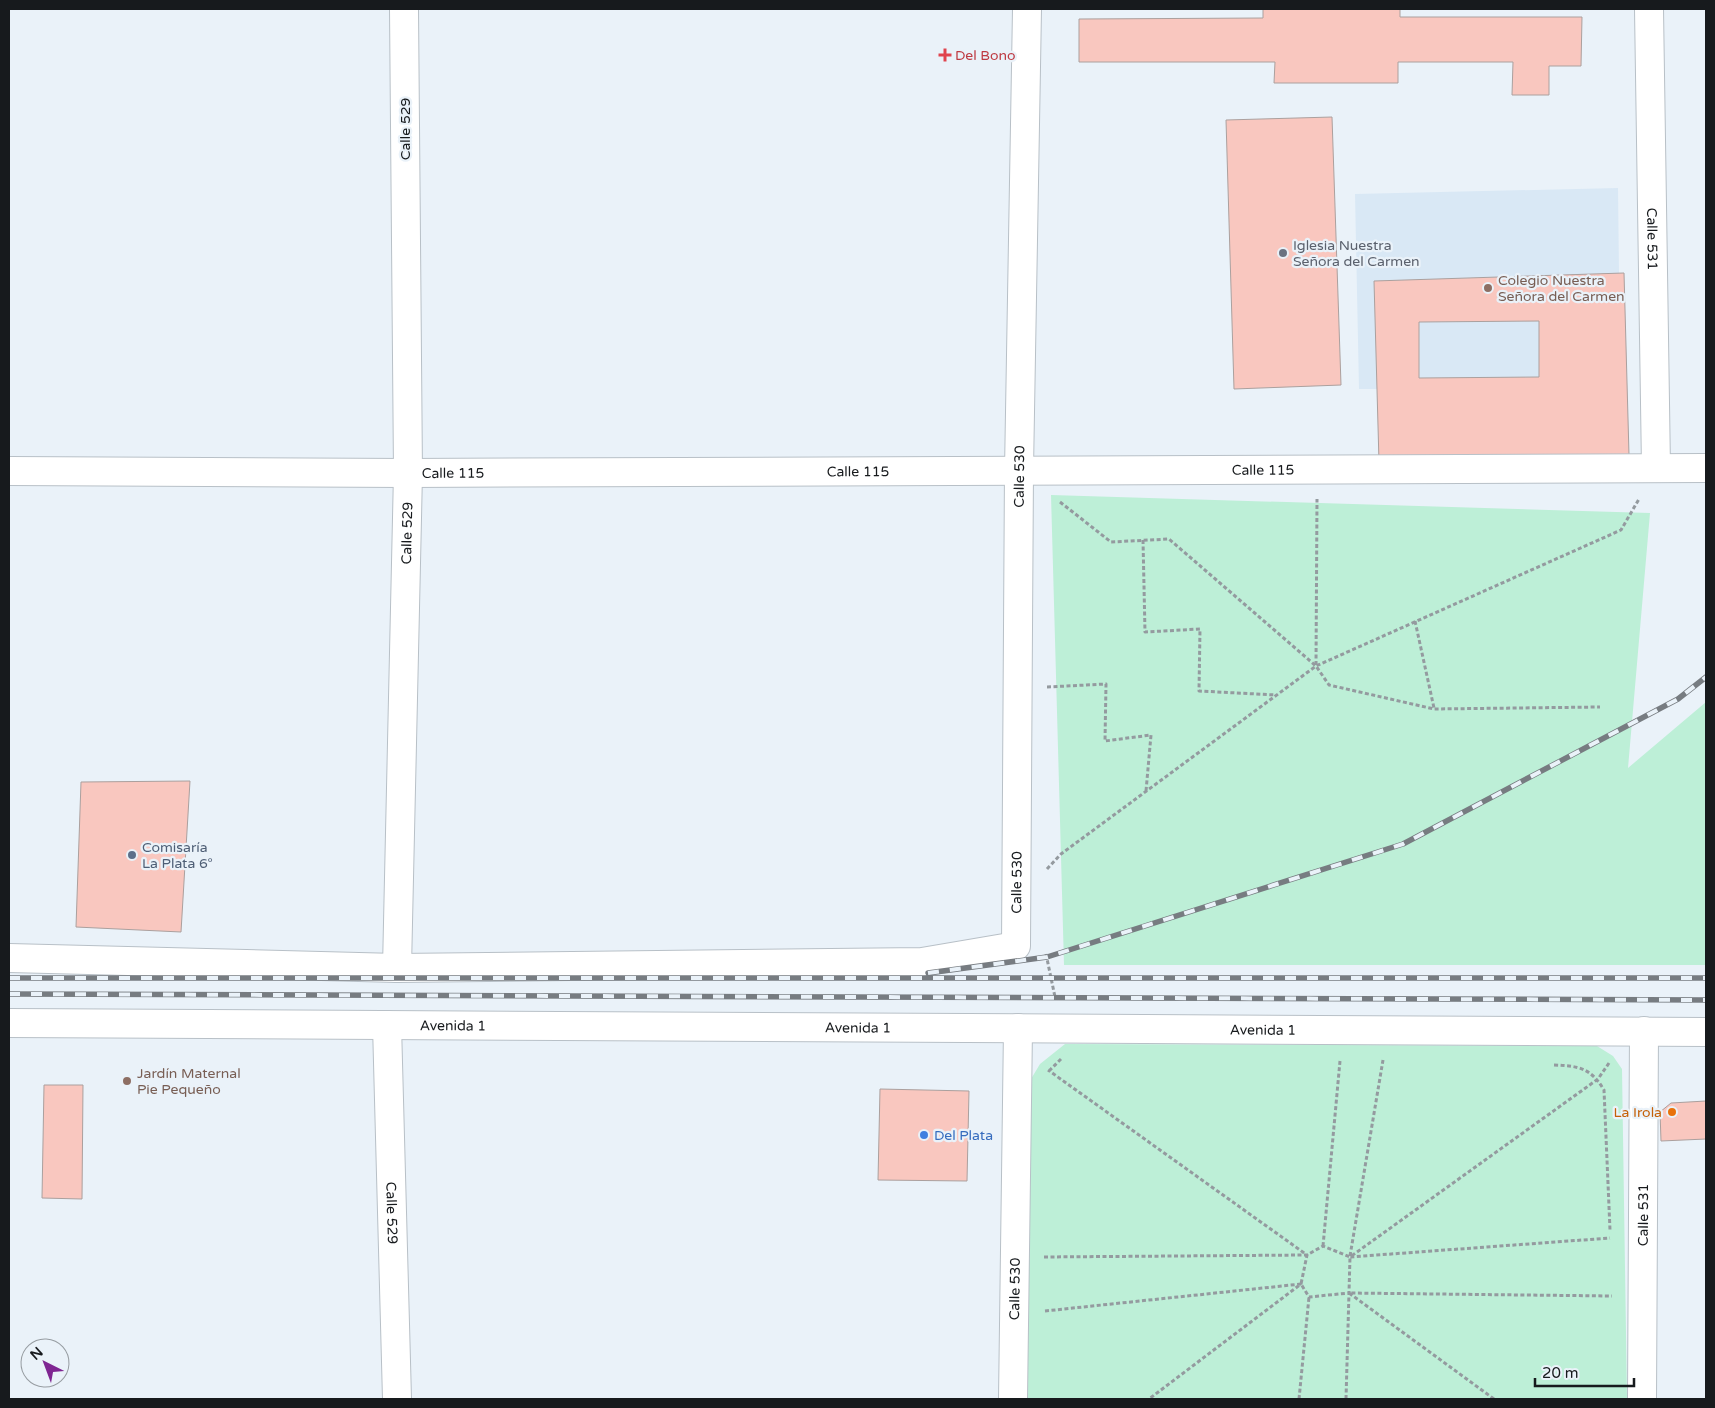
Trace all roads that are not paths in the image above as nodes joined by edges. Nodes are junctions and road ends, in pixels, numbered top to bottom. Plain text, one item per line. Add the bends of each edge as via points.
1 (404, 9) edge
2 (1027, 9) edge
3 (1649, 9) edge
4 (1656, 468) junction
5 (1706, 468) edge
6 (1019, 470) junction
7 (9, 471) edge
8 (408, 473) junction
9 (9, 958) edge
10 (397, 968) junction
11 (9, 1023) edge
12 (388, 1025) junction
13 (1018, 1028) junction
14 (1644, 1031) junction
15 (1706, 1032) edge
16 (397, 1399) edge
17 (1013, 1399) edge
18 (1642, 1399) edge

1 - 8 street, Calle 529
2 - 6 street, Calle 530
3 - 4 street, Calle 531
4 - 5 street, Calle 115
4 - 6 street, Calle 115
6 - 8 street, Calle 115
6 - 10 street, Calle 530 via 1016,946 922,962
7 - 8 street, Calle 115
8 - 10 street, Calle 529
9 - 10 street
11 - 12 street, Avenida 1
12 - 13 street, Avenida 1
12 - 16 street, Calle 529
13 - 14 street, Avenida 1
13 - 17 street, Calle 530
14 - 15 street, Avenida 1
14 - 18 street, Calle 531

